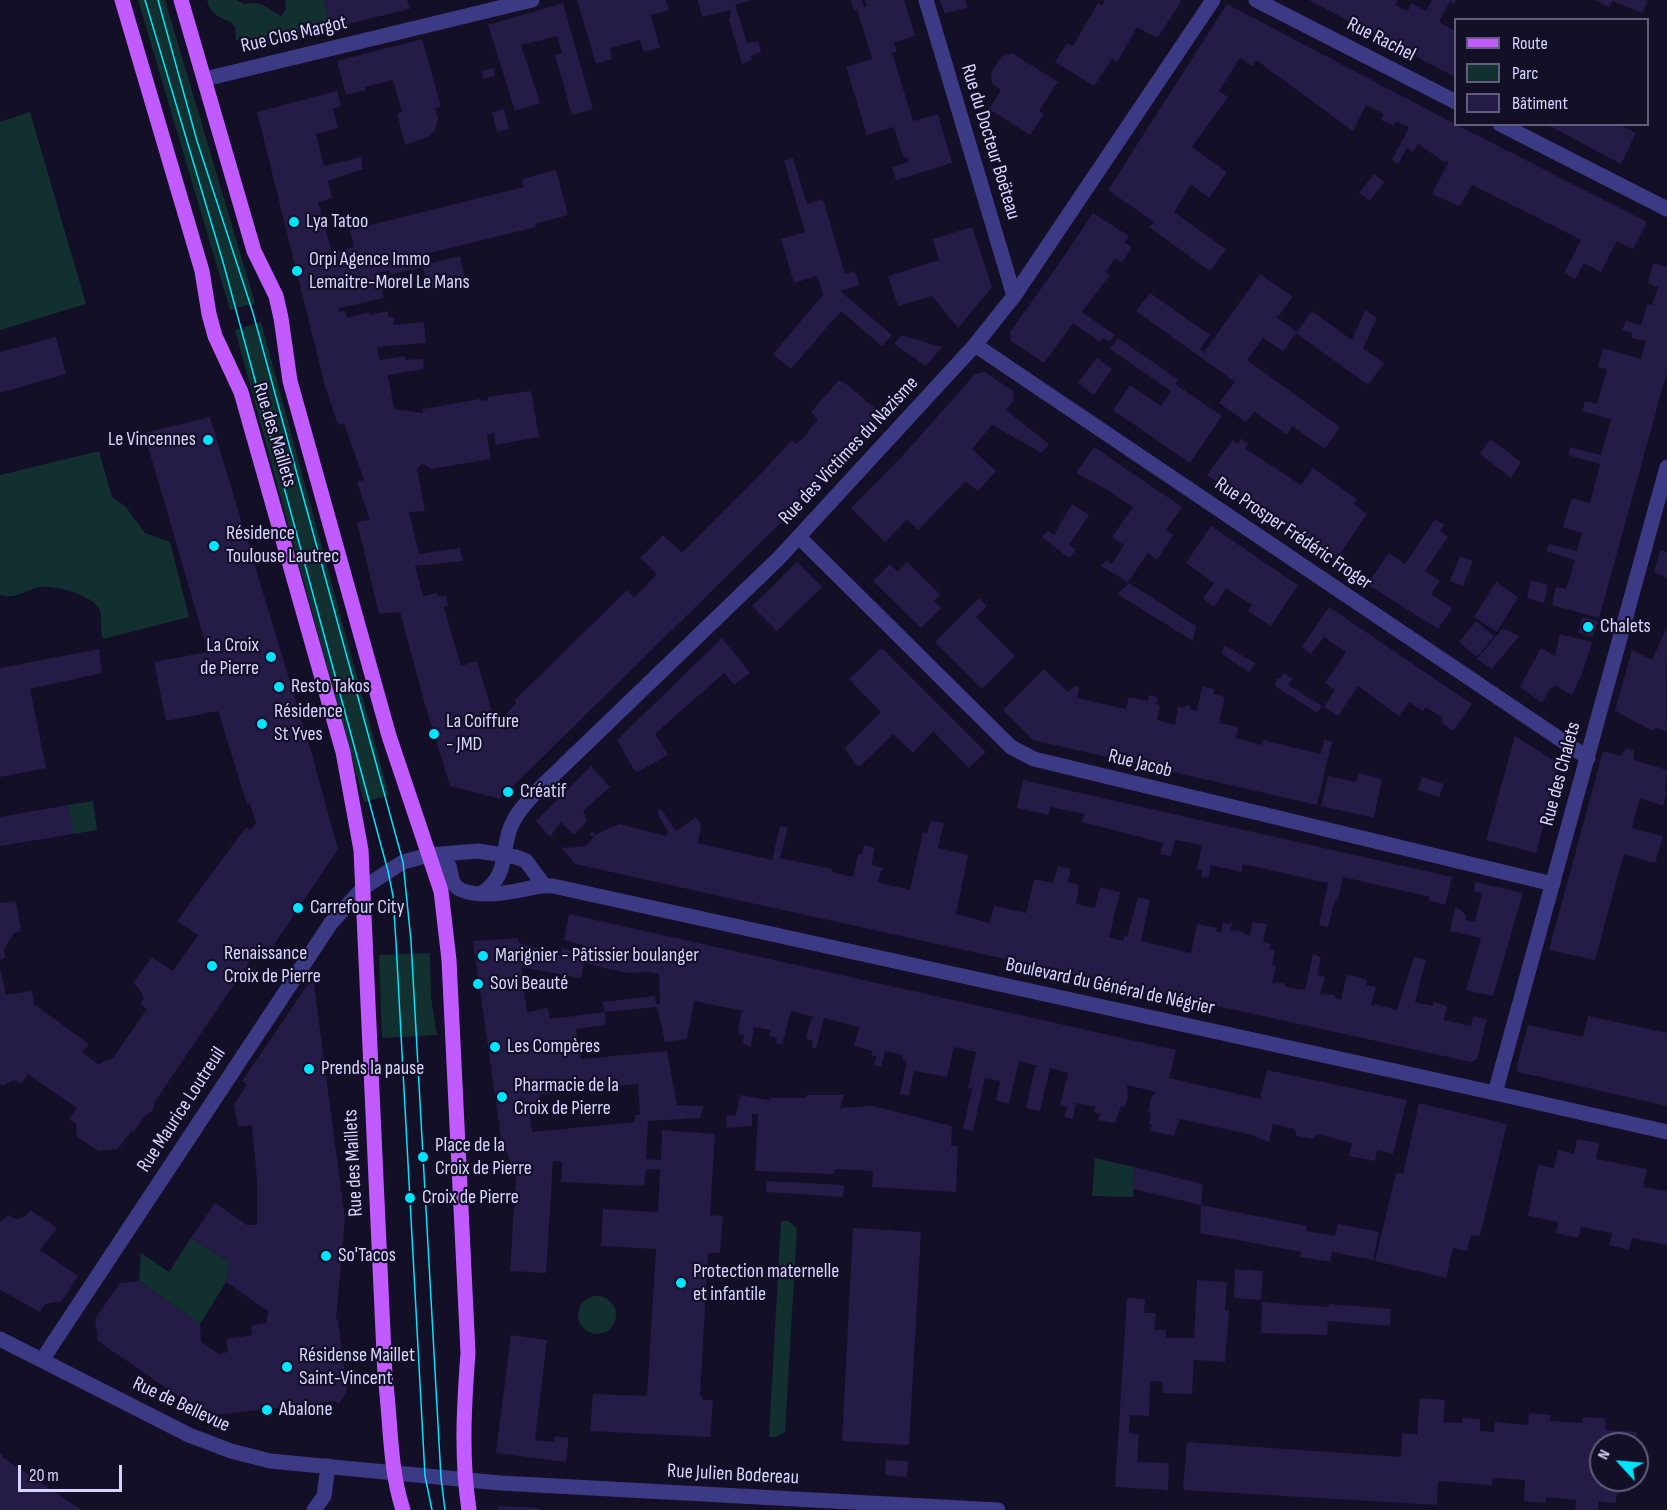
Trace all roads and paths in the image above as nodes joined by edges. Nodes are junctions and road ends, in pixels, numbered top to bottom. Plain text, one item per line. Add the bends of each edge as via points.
1 (122, 0) edge
2 (181, 0) edge
3 (532, 0) edge
4 (926, 0) edge
5 (1213, 0) edge
6 (1256, 0) edge
7 (205, 79) junction
8 (1454, 101) edge
9 (1504, 126) edge
10 (1667, 209) edge
11 (1014, 296) junction
12 (975, 345) junction
13 (1667, 467) edge
14 (799, 537) junction
15 (1588, 758) junction
16 (429, 855) junction
17 (505, 855) junction
18 (543, 884) junction
19 (1552, 884) junction
20 (363, 888) junction
21 (465, 892) junction
22 (482, 893) junction
23 (446, 926) junction
24 (1495, 1093) junction
25 (1667, 1132) edge
26 (0, 1339) edge
27 (42, 1360) junction
28 (328, 1466) junction
29 (393, 1472) junction
30 (465, 1480) junction
31 (314, 1510) edge
32 (403, 1510) edge
33 (469, 1510) edge
34 (998, 1510) edge

1 - 20 main road, Rue des Maillets via 202,272 215,336 241,392 343,752 361,850
2 - 7 main road, Rue des Maillets
3 - 7 street, Rue Clos Margot
4 - 11 street, Rue du Docteur Boëteau
5 - 11 street, Rue des Victimes du Nazisme
6 - 8 street, Rue Rachel
7 - 16 main road, Rue des Maillets via 254,251 276,296 290,381 389,736
9 - 10 street
11 - 12 street, Rue des Victimes du Nazisme
12 - 14 street, Rue des Victimes du Nazisme
12 - 15 street, Rue Prosper Frédéric Froger
13 - 15 street, Rue des Chalets
14 - 17 street, Rue des Victimes du Nazisme via 537,791 512,824
14 - 19 street, Rue Jacob via 1011,747 1034,759
15 - 19 street, Rue des Chalets
16 - 17 street via 478,851
16 - 20 street via 403,862
16 - 21 street via 448,866 452,882
16 - 23 main road, Rue des Maillets via 441,891
17 - 18 street via 526,861
17 - 22 street, Rue des Victimes du Nazisme via 496,882
18 - 22 street, Boulevard du Général de Négrier via 515,892
18 - 24 street, Boulevard du Général de Négrier
19 - 24 street, Rue des Chalets
20 - 27 street, Rue Maurice Loutreuil via 331,923
20 - 29 main road, Rue des Maillets via 385,1376
21 - 22 street, Boulevard du Général de Négrier
21 - 23 street, Rue des Maillets via 449,897
23 - 30 main road, Rue des Maillets via 468,1353
24 - 25 street, Boulevard du Général de Négrier
26 - 27 street, Rue de Bellevue
27 - 28 street, Rue de Bellevue via 189,1436 270,1461
28 - 29 street, Rue de Bellevue
28 - 31 street via 324,1496
29 - 30 street, Rue de Bellevue
29 - 32 main road, Rue des Maillets
30 - 33 main road, Rue des Maillets
30 - 34 street, Rue Julien Bodereau

